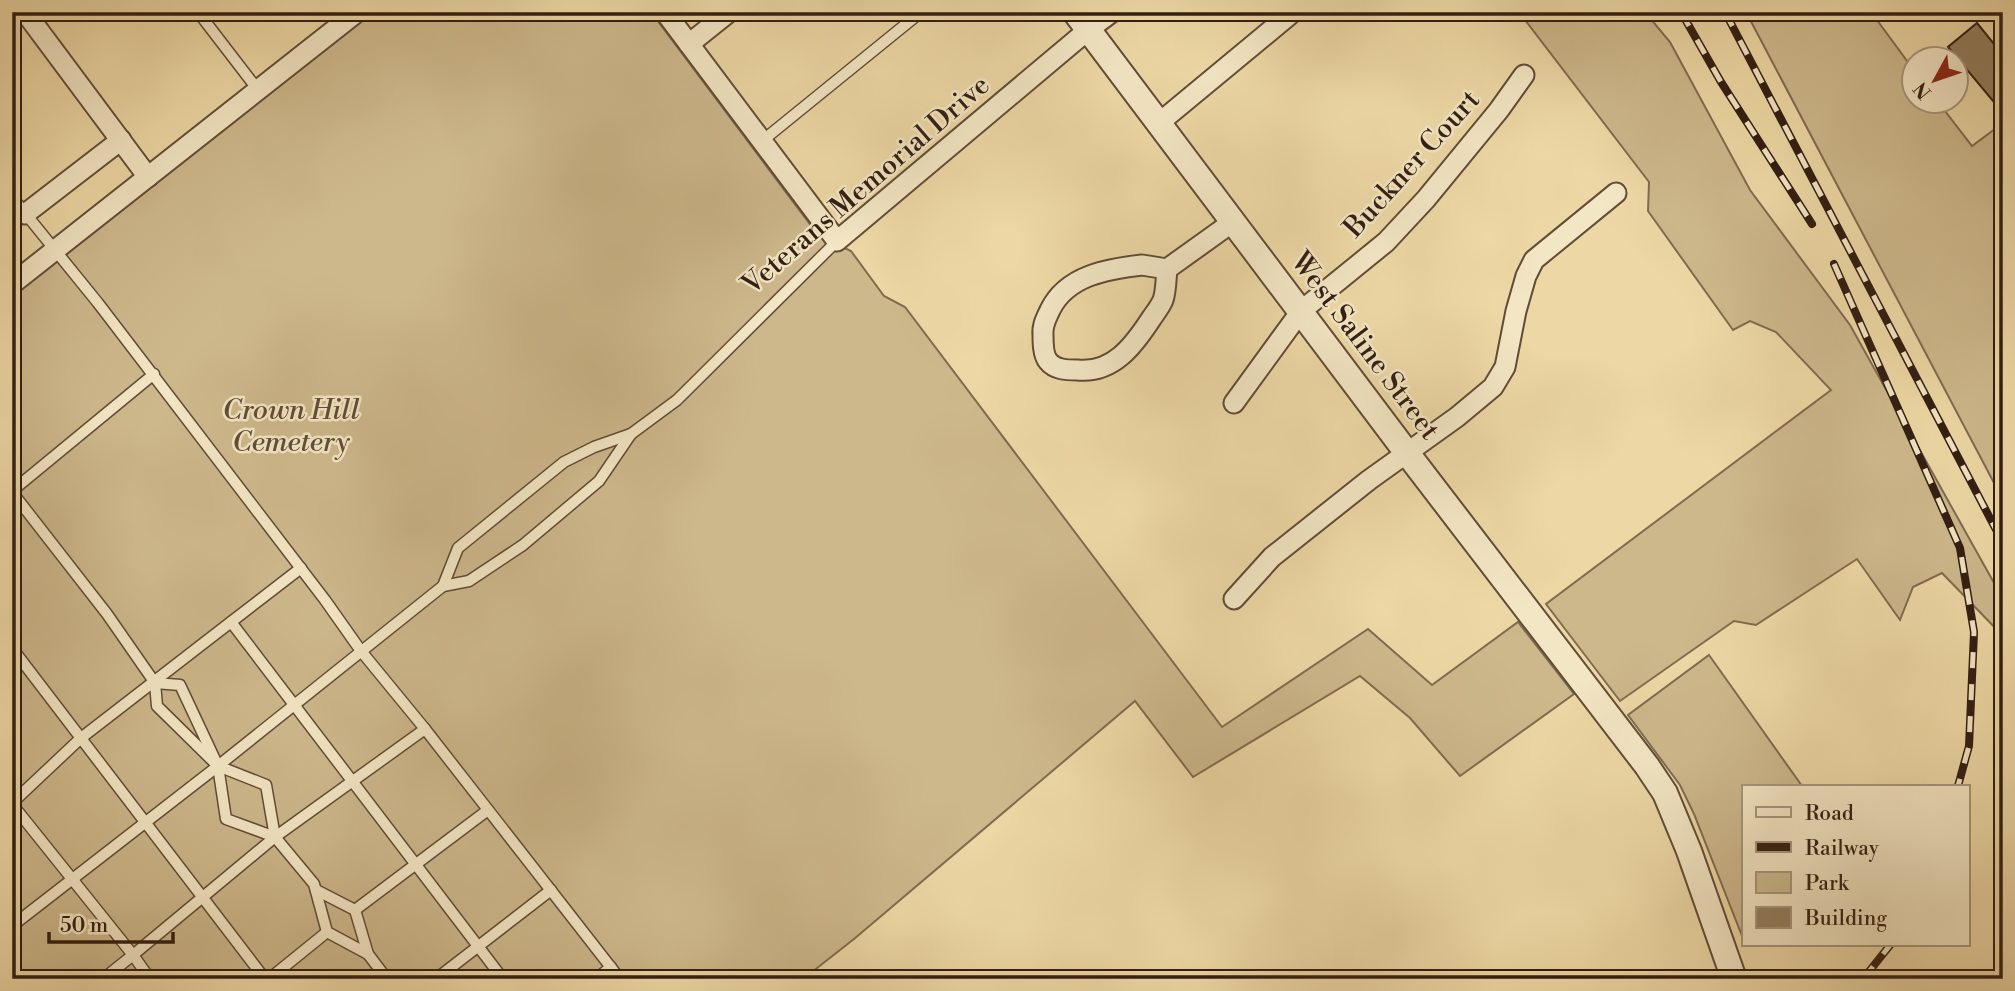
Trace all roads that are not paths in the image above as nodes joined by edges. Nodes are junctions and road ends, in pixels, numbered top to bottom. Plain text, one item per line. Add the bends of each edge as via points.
1 (24, 12) edge
2 (198, 12) edge
3 (665, 12) edge
4 (729, 12) edge
5 (921, 12) edge
6 (1112, 12) edge
7 (1293, 12) edge
8 (354, 13) edge
9 (1082, 21) edge
10 (689, 44) junction
11 (1524, 75) dead end
12 (258, 90) junction
13 (1159, 123) junction
14 (121, 140) junction
15 (762, 141) junction
16 (148, 177) junction
17 (1616, 193) dead end
18 (12, 197) edge
19 (26, 214) junction
20 (1234, 221) junction
21 (837, 241) junction
22 (54, 250) junction
23 (1167, 269) junction
24 (12, 284) edge
25 (1301, 311) junction
26 (154, 374) junction
27 (1234, 402) dead end
28 (632, 434) junction
29 (1407, 453) junction
30 (12, 492) edge
31 (301, 568) junction
32 (443, 586) junction
33 (1234, 599) dead end
34 (231, 622) junction
35 (12, 649) edge
36 (361, 651) junction
37 (155, 683) junction
38 (294, 705) junction
39 (425, 729) junction
40 (81, 738) junction
41 (218, 766) junction
42 (352, 782) junction
43 (12, 804) edge
44 (488, 810) junction
45 (145, 822) junction
46 (275, 837) junction
47 (416, 864) junction
48 (73, 878) junction
49 (316, 890) junction
50 (551, 890) junction
51 (202, 898) junction
52 (355, 910) junction
53 (12, 926) edge
54 (327, 932) junction
55 (478, 946) junction
56 (368, 954) junction
57 (133, 955) junction
58 (611, 967) junction
59 (103, 979) edge
60 (150, 979) edge
61 (267, 979) edge
62 (387, 979) edge
63 (436, 979) edge
64 (503, 979) edge
65 (596, 979) edge
66 (620, 979) edge
67 (1734, 979) edge

1 - 14 street
2 - 12 lane
3 - 10 street
4 - 10 street
5 - 15 lane
6 - 9 street, Veterans Memorial Drive
7 - 13 street
8 - 12 street
9 - 13 street, West Saline Street
9 - 21 street, Veterans Memorial Drive
10 - 15 street
11 - 25 street, Buckner Court via 1386,242
12 - 16 street
13 - 20 street, West Saline Street
14 - 16 street
14 - 19 street
15 - 21 street
16 - 22 street
17 - 29 street via 1534,260 1516,311 1505,367 1493,387
18 - 19 lane
19 - 22 lane
20 - 23 street
20 - 25 street, West Saline Street
21 - 28 lane, Veterans Memorial Drive via 677,400
22 - 24 street
22 - 26 lane
23 - 23 street via 1142,265 1109,269 1068,288 1055,301 1042,327 1047,360 1059,369 1083,371 1107,366 1124,355 1163,300
25 - 27 street, Buckner Court
25 - 29 street, West Saline Street
26 - 30 lane
26 - 31 lane
28 - 32 lane, Veterans Memorial Drive via 599,481 523,545 468,581
28 - 32 lane, Veterans Memorial Drive via 584,452 543,479 458,548
29 - 33 street via 1272,557
29 - 67 street, West Saline Street via 1665,793
30 - 37 lane
31 - 34 lane
31 - 36 lane
32 - 36 lane, Veterans Memorial Drive
34 - 37 lane
34 - 38 lane
35 - 40 lane
36 - 38 lane, Veterans Memorial Drive
36 - 39 lane
37 - 40 lane
37 - 41 lane via 157,706
37 - 41 lane via 180,685
38 - 41 lane, Veterans Memorial Drive
38 - 42 lane
39 - 42 lane
39 - 44 lane
40 - 43 lane
40 - 45 lane
41 - 45 lane, Veterans Memorial Drive
41 - 46 lane via 266,785
41 - 46 lane via 226,819
42 - 46 lane
42 - 47 lane
43 - 48 lane
44 - 47 lane
44 - 50 lane
45 - 48 lane, Veterans Memorial Drive
45 - 51 lane
46 - 49 lane
46 - 51 lane
47 - 52 lane
47 - 55 lane
48 - 53 lane, Veterans Memorial Drive
48 - 57 lane
49 - 52 lane
49 - 54 lane
50 - 55 lane
50 - 58 lane
51 - 57 lane
51 - 61 lane
52 - 56 lane
54 - 56 lane
54 - 61 lane
55 - 63 lane
55 - 64 lane
56 - 62 lane
57 - 59 lane
57 - 60 lane
58 - 65 lane
58 - 66 lane

